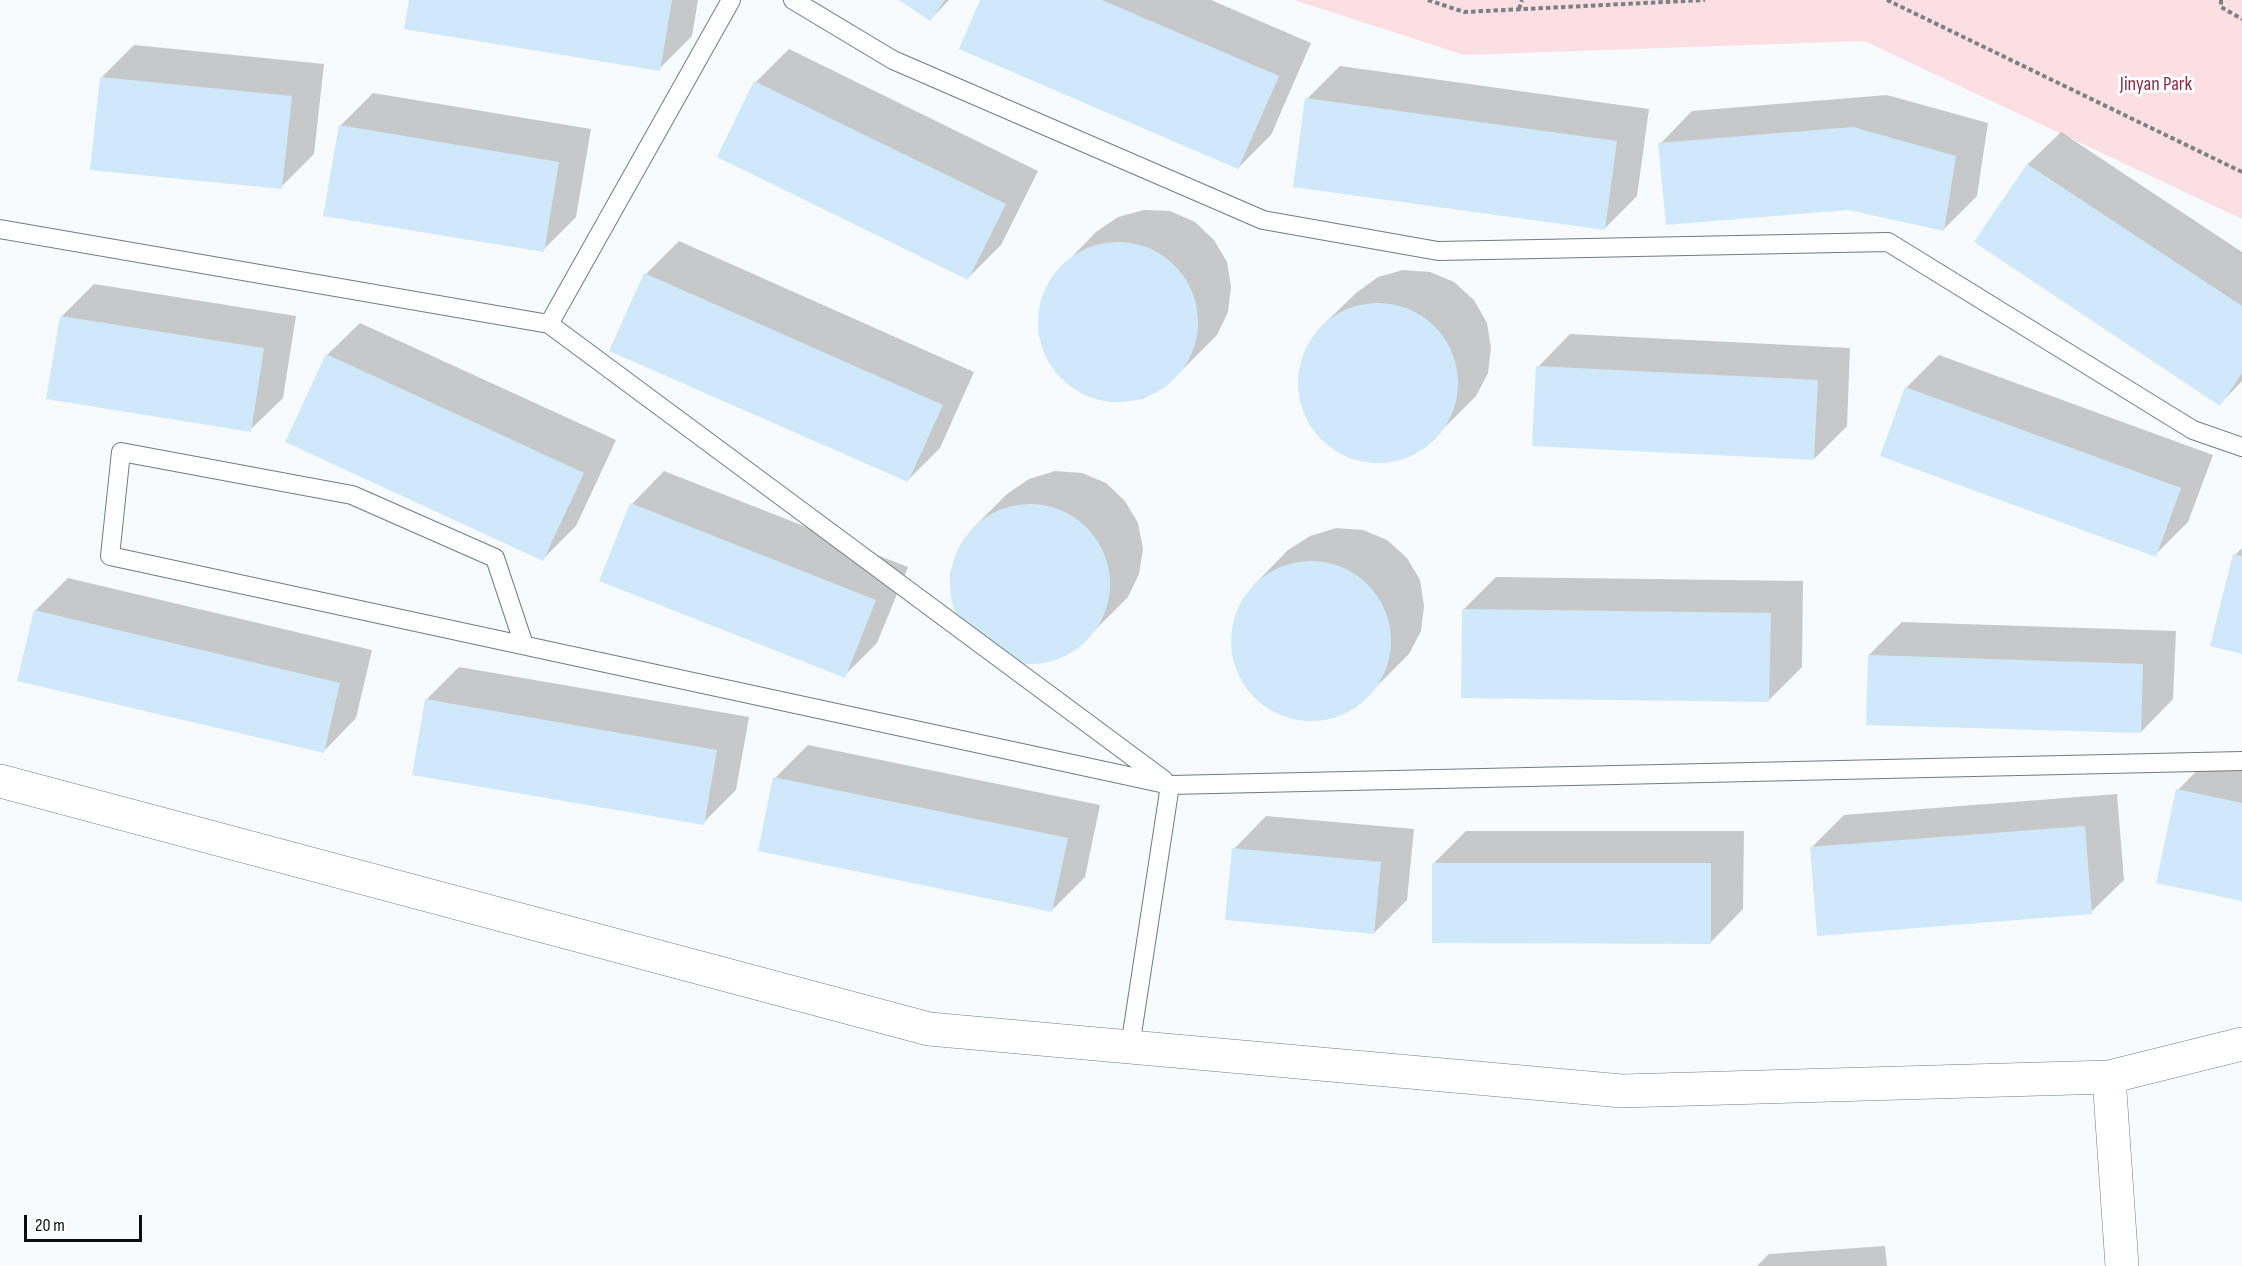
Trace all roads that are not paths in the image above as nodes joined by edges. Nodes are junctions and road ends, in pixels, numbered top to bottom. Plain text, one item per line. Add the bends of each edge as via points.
1 (731, 0) edge
2 (793, 0) edge
3 (0, 229) edge
4 (549, 324) junction
5 (2242, 447) edge
6 (524, 645) junction
7 (2242, 761) edge
8 (0, 781) edge
9 (1170, 785) junction
10 (2242, 1044) edge
11 (1130, 1047) junction
12 (2109, 1077) junction
13 (2122, 1266) edge

1 - 4 lane
2 - 5 lane via 893,60 1263,220 1438,251 1888,242 2193,430
3 - 4 lane
4 - 9 lane
6 - 6 lane via 110,556 121,452 352,495 495,558
6 - 9 lane
7 - 9 lane
8 - 11 street via 929,1029
9 - 11 lane
10 - 12 street
11 - 12 street via 1622,1091
12 - 13 street

